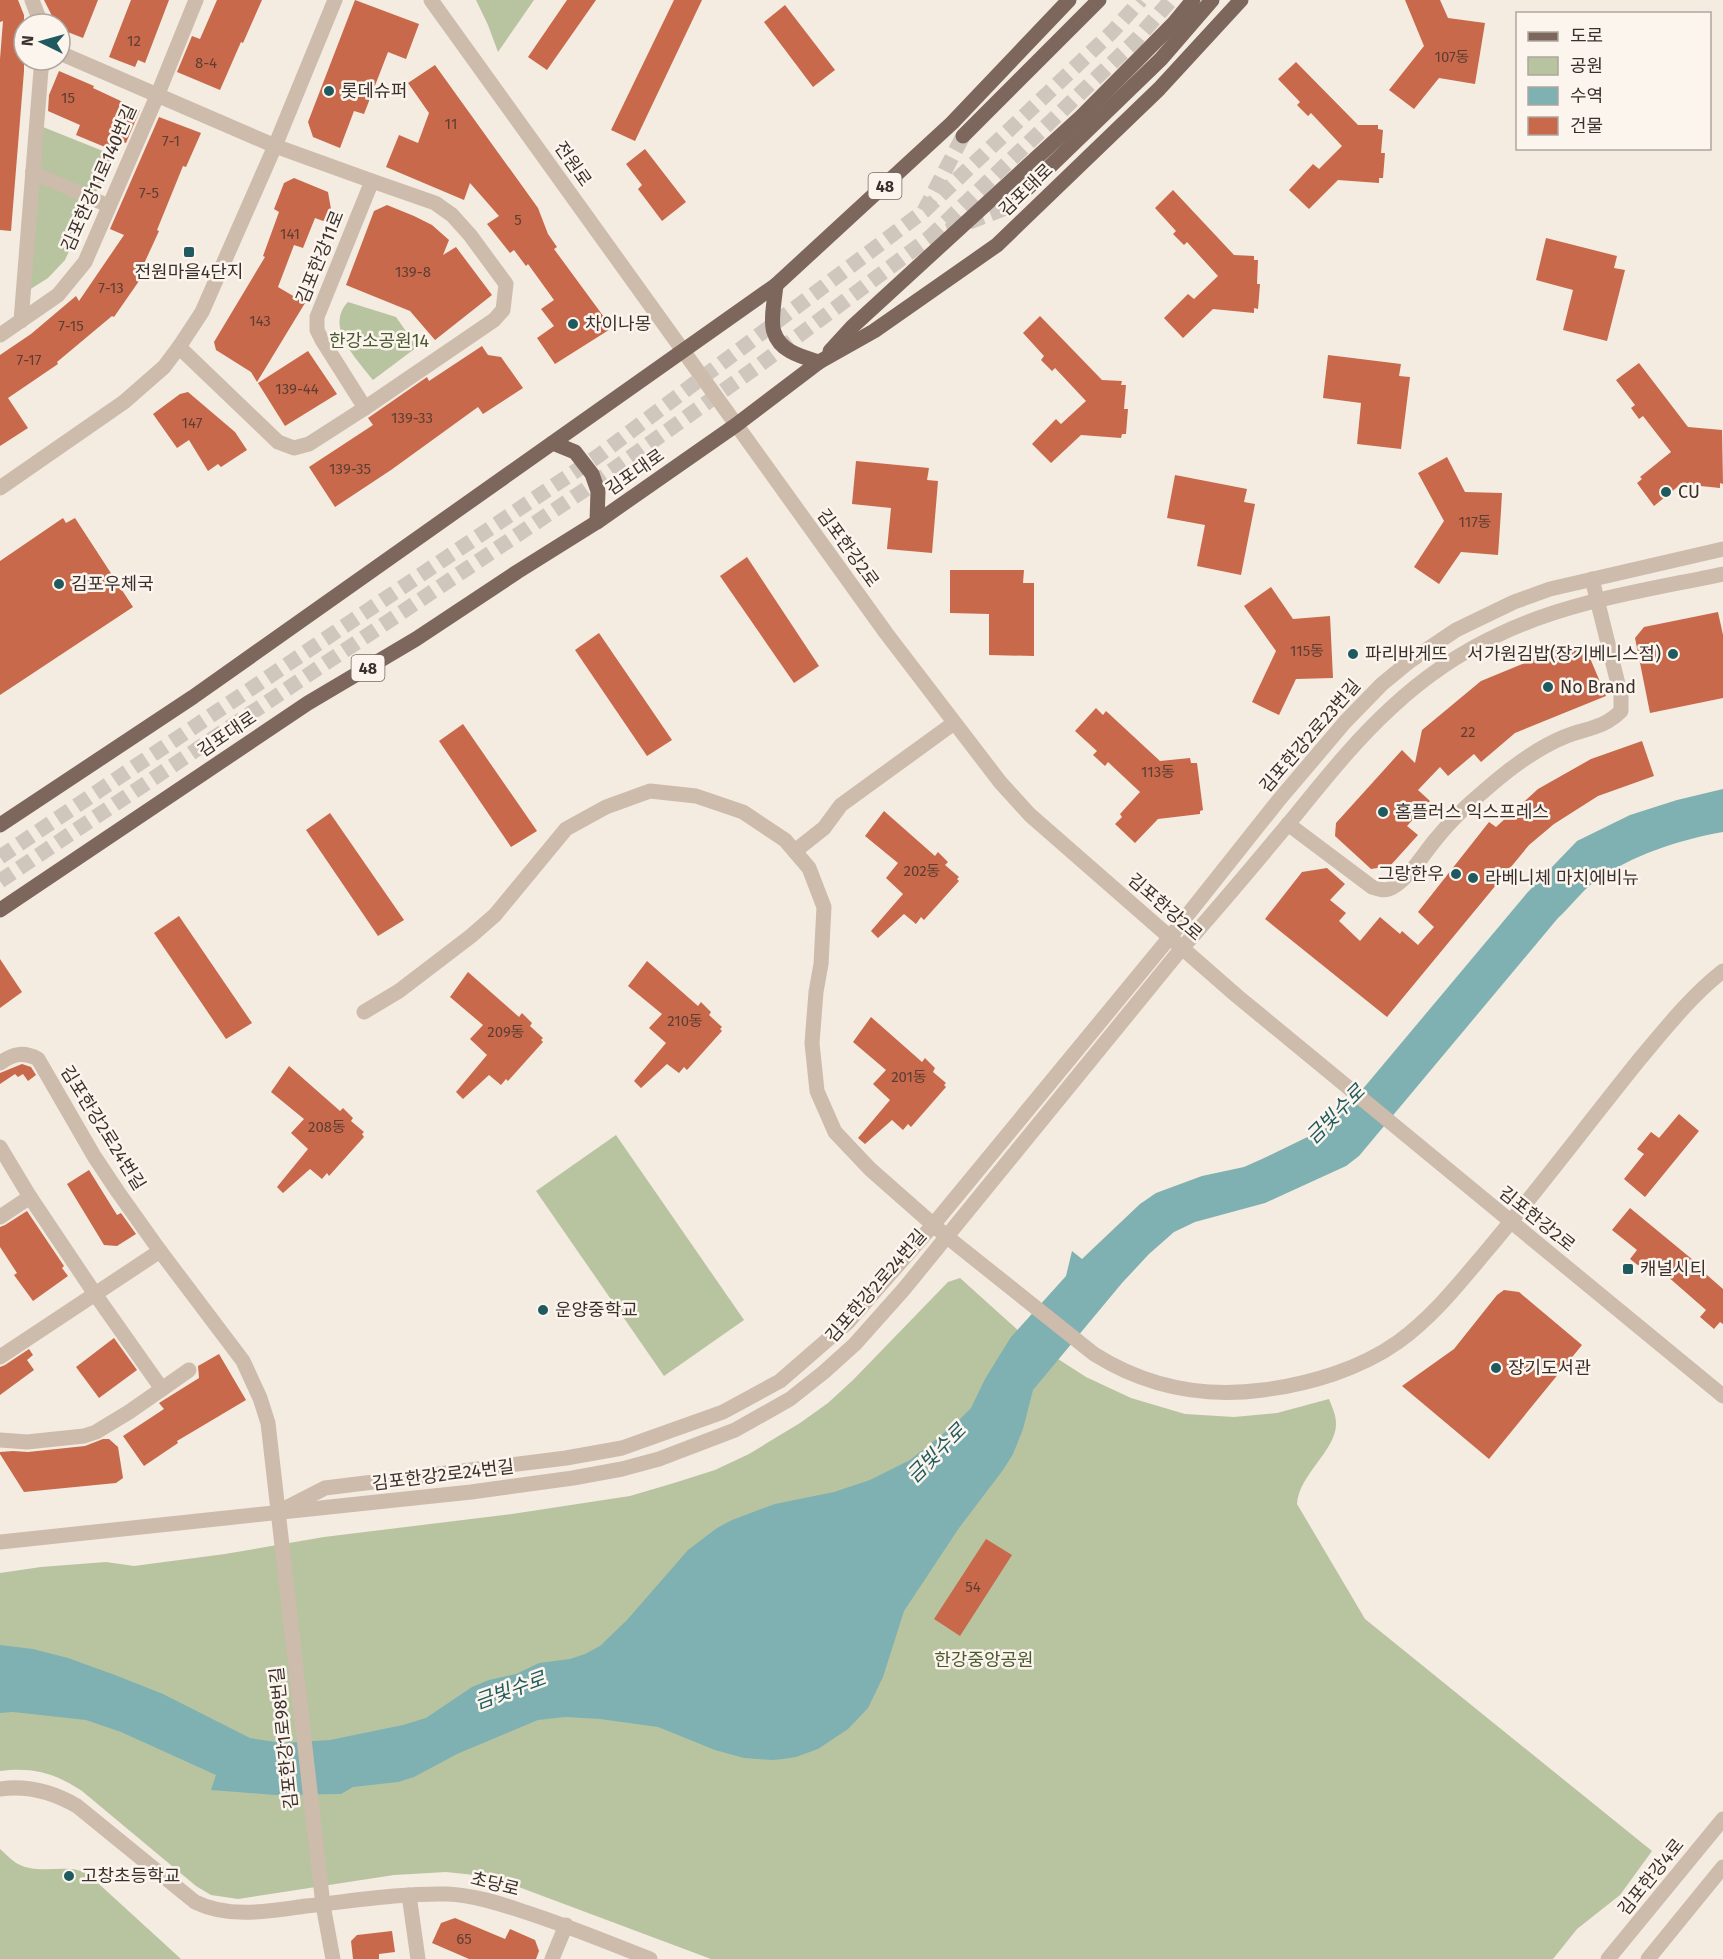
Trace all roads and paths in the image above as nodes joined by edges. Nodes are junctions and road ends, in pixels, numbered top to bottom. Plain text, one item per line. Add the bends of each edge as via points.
1 (196, 0) edge
2 (335, 0) edge
3 (431, 0) edge
4 (1069, 0) edge
5 (1099, 0) edge
6 (1193, 0) edge
7 (1212, 0) edge
8 (1241, 0) edge
9 (72, 58) edge
10 (41, 72) edge
11 (157, 96) junction
12 (963, 136) tunnel mouth
13 (275, 146) junction
14 (32, 172) junction
15 (372, 182) junction
16 (109, 206) junction
17 (1008, 207) tunnel mouth
18 (776, 285) junction
19 (21, 321) junction
20 (0, 335) edge
21 (179, 347) junction
22 (683, 351) junction
23 (819, 362) junction
24 (365, 408) junction
25 (736, 425) junction
26 (553, 443) junction
27 (0, 488) edge
28 (597, 522) junction
29 (1723, 549) edge
30 (1723, 574) edge
31 (1592, 579) junction
32 (1597, 601) junction
33 (954, 723) junction
34 (1288, 824) junction
35 (0, 825) edge
36 (795, 851) junction
37 (0, 910) edge
38 (1170, 937) junction
39 (1182, 948) junction
40 (1723, 972) edge
41 (364, 1012) dead end
42 (0, 1063) edge
43 (0, 1147) edge
44 (30, 1197) junction
45 (0, 1217) edge
46 (1510, 1222) junction
47 (933, 1225) junction
48 (946, 1236) junction
49 (160, 1251) junction
50 (95, 1294) junction
51 (0, 1357) edge
52 (189, 1370) dead end
53 (162, 1389) junction
54 (1723, 1396) edge
55 (0, 1440) edge
56 (279, 1512) junction
57 (0, 1542) edge
58 (0, 1789) edge
59 (1723, 1819) edge
60 (1723, 1867) edge
61 (409, 1895) junction
62 (323, 1905) junction
63 (566, 1925) junction
64 (333, 1959) edge
65 (418, 1959) edge
66 (552, 1959) edge
67 (650, 1959) edge
68 (1608, 1959) edge
69 (1648, 1959) edge

1 - 11 street
2 - 13 street
3 - 22 street, 전원로
4 - 18 main road, 48 via 952,123
5 - 12 main road
6 - 23 main road via 1082,116 852,327
7 - 17 main road via 1161,59
8 - 23 main road, 김포대로 via 1159,89 997,245 874,331
9 - 11 street, 김포한강11로140번길
10 - 14 street
11 - 13 street, 김포한강11로140번길
11 - 16 street, 김포한강11로140번길
13 - 15 street
13 - 21 street via 202,312
14 - 16 street
14 - 19 street
15 - 24 street, 김포한강11로 via 316,317 322,340
15 - 24 street via 435,203 452,215 506,284 506,301 494,320
16 - 19 street, 김포한강11로140번길 via 85,262 58,295
18 - 22 main road, 48
18 - 23 main road via 774,332 795,355
19 - 20 street, 김포한강11로140번길
21 - 24 street via 278,442 294,448 309,444
21 - 27 street via 124,402
22 - 25 street, 김포한강2로
22 - 26 main road, 48
23 - 25 main road, 김포대로 / 48
25 - 28 main road, 김포대로 / 48
25 - 33 street, 김포한강2로
26 - 28 main road via 575,452 592,474 598,491
26 - 35 main road, 48 via 193,697
28 - 37 main road, 김포대로 / 48 via 416,639 308,703
29 - 31 street, 김포한강2로23번길
30 - 32 street
31 - 32 street
31 - 38 street, 김포한강2로23번길 via 1550,589 1484,615 1433,644 1382,684 1332,736
32 - 34 street via 1500,634 1415,688 1356,743
32 - 34 street via 1621,696 1621,711 1610,721 1563,738 1525,759 1494,782 1437,837 1397,884 1381,890 1372,887
33 - 36 street via 841,805 824,828
33 - 38 street, 김포한강2로 via 1030,815
34 - 39 street
36 - 41 street via 743,813 696,796 650,791 606,807 566,829 495,915 471,936 399,991
36 - 47 street via 809,868 824,907 812,1043 817,1091 834,1132
38 - 39 street, 김포한강2로
38 - 47 street, 김포한강2로24번길
39 - 46 street, 김포한강2로
39 - 48 street, 김포한강2로24번길
40 - 46 street via 1700,991 1654,1042
42 - 49 street, 김포한강2로24번길 via 25,1053 38,1059 94,1156
43 - 44 street
44 - 45 street
44 - 50 street
46 - 48 street via 1451,1293 1406,1336 1359,1364 1318,1379 1244,1392 1174,1388 1116,1368
46 - 54 street, 김포한강2로
47 - 48 street
47 - 56 street, 김포한강2로24번길 via 848,1322 780,1381 723,1413 622,1448 325,1488
48 - 56 street, 김포한강2로24번길 via 855,1344 790,1399 735,1430 659,1459 573,1478
49 - 50 street
49 - 56 street, 김포한강2로24번길 via 252,1377 268,1423
50 - 51 street
50 - 53 street
52 - 53 street
53 - 55 street via 84,1436 27,1443
56 - 57 street, 김포한강2로24번길
56 - 62 street, 김포한강1로98번길
58 - 62 street, 초당로 via 32,1789 62,1797 209,1909 229,1913
59 - 68 street, 김포한강4로
60 - 69 street
61 - 62 street, 초당로
61 - 63 street, 초당로 via 473,1897
61 - 65 street
62 - 64 street, 김포한강1로98번길
63 - 66 street
63 - 67 street, 초당로

